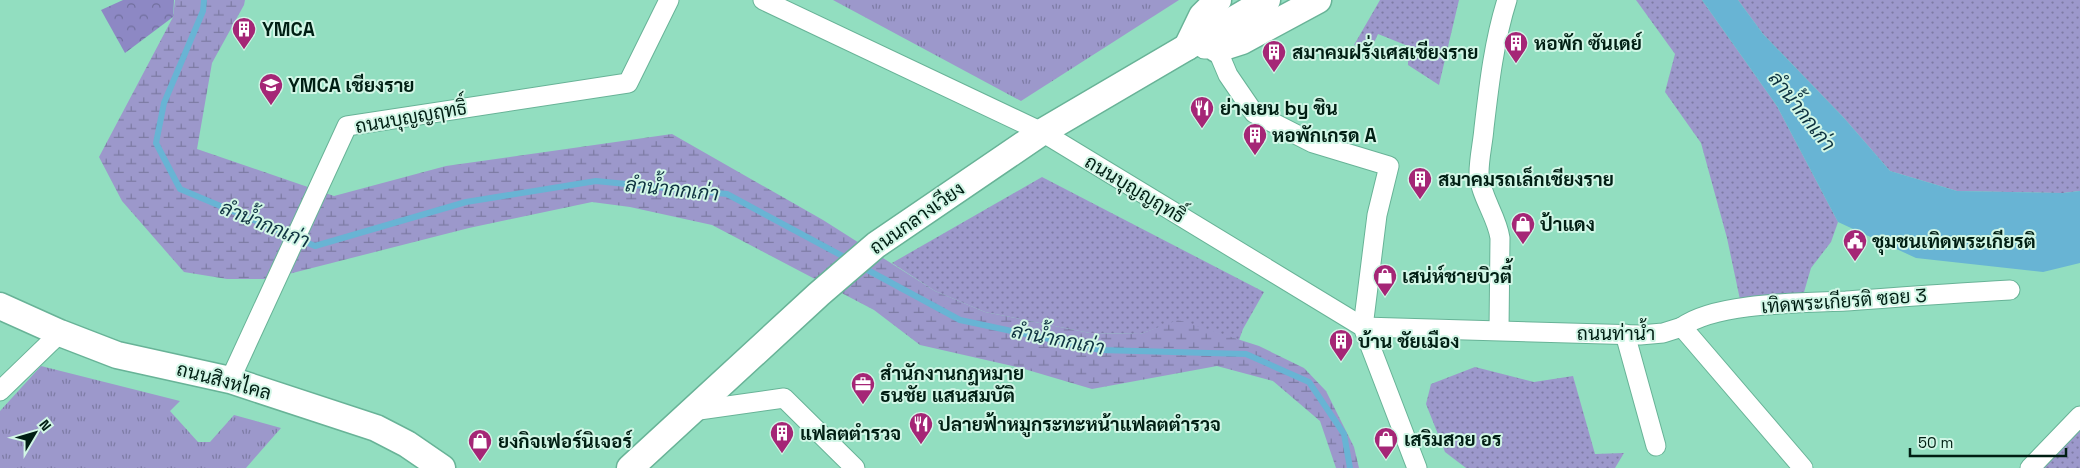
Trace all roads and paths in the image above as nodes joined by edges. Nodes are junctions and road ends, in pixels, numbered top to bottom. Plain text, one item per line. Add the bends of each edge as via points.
1 (669, 0) edge
2 (763, 0) edge
3 (1218, 0) edge
4 (1267, 0) edge
5 (1318, 0) edge
6 (1507, 0) edge
7 (1187, 47) junction
8 (1217, 49) junction
9 (1042, 132) junction
10 (2010, 290) dead end
11 (0, 306) edge
12 (1363, 327) junction
13 (1682, 328) junction
14 (1499, 330) junction
15 (60, 333) junction
16 (1625, 334) junction
17 (230, 380) junction
18 (0, 391) edge
19 (692, 411) junction
20 (2080, 416) edge
21 (1656, 446) dead end
22 (442, 468) edge
23 (630, 468) edge
24 (855, 468) edge
25 (1417, 468) edge
26 (1803, 468) edge
27 (2030, 468) edge

1 - 17 street, ถนนบุญญฤทธิ์ via 628,83 348,126
2 - 9 street, ถนนบุญญฤทธิ์
3 - 7 main road via 1202,16
4 - 7 main road, ถนนกลางเวียง
5 - 8 main road via 1242,41
6 - 14 street via 1490,86 1479,174 1500,238
7 - 8 street
7 - 9 main road, ถนนกลางเวียง
8 - 12 street via 1228,75 1254,113 1313,142 1389,166 1377,215
9 - 12 street, ถนนบุญญฤทธิ์
9 - 19 main road, ถนนกลางเวียง via 876,245
10 - 13 street, เทิดพระเกียรติ ซอย 3 via 1721,311 1692,320
11 - 15 main road, ถนนสิงหไคล
12 - 14 street, ถนนท่าน้ำ
12 - 25 street
13 - 16 street, ถนนท่าน้ำ via 1640,336
13 - 26 street, ถนนท่าน้ำ
14 - 16 street, ถนนท่าน้ำ
15 - 17 main road, ถนนสิงหไคล via 117,355
15 - 18 street
16 - 21 street
17 - 22 main road, ถนนสิงหไคล via 376,428
19 - 23 main road, ถนนกลางเวียง
19 - 24 street via 784,398
20 - 27 street

